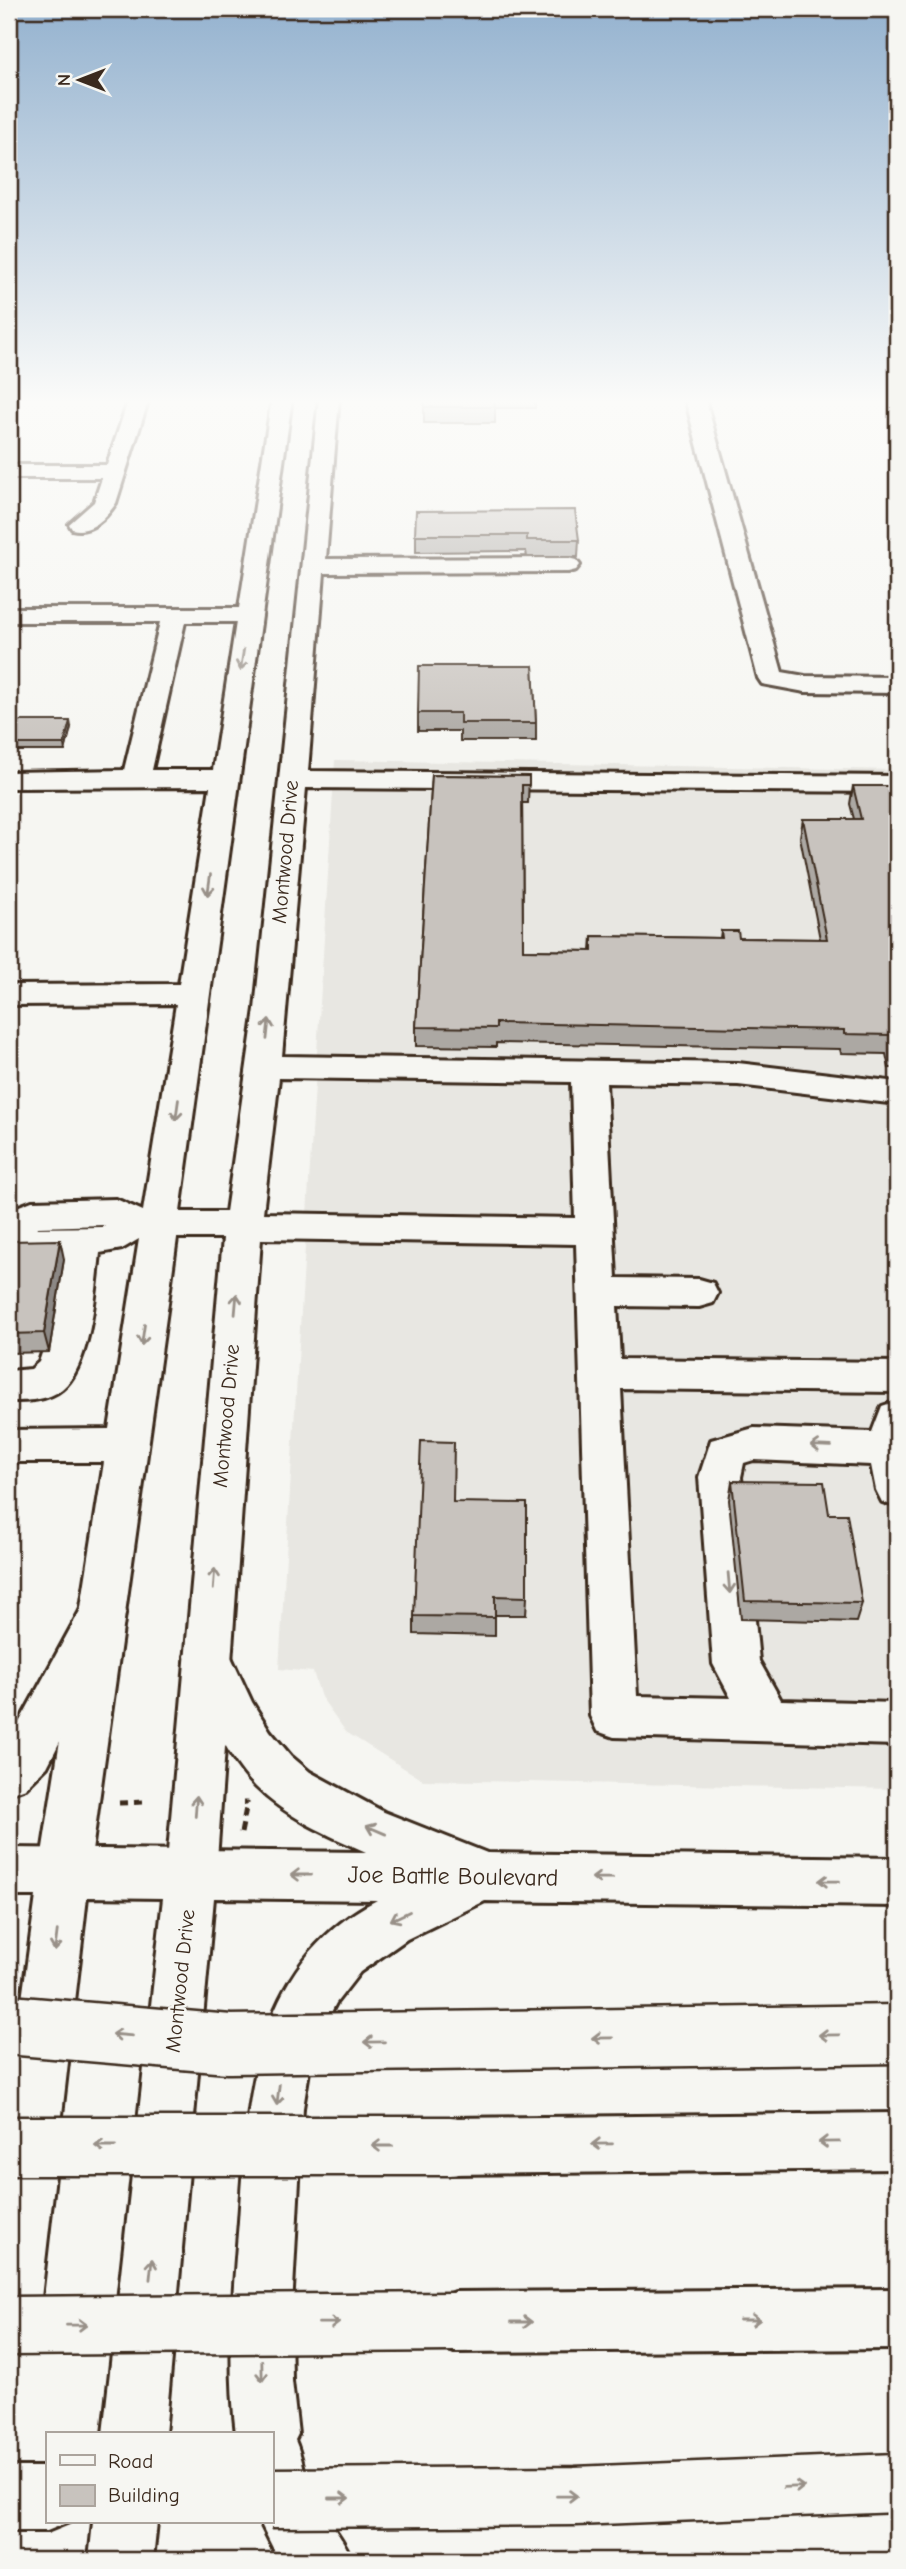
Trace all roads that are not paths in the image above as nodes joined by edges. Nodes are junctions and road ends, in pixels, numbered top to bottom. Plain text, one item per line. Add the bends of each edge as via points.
1 (89, 518) edge
2 (264, 518) edge
3 (317, 518) edge
4 (728, 518) edge
5 (80, 524) dead end
6 (568, 565) edge
7 (312, 566) junction
8 (9, 615) edge
9 (174, 615) junction
10 (249, 615) junction
11 (897, 685) edge
12 (225, 778) junction
13 (136, 779) junction
14 (291, 779) junction
15 (9, 780) edge
16 (897, 784) edge
17 (194, 994) junction
18 (11, 1004) edge
19 (264, 1067) junction
20 (588, 1072) junction
21 (897, 1093) edge
22 (147, 1224) junction
23 (243, 1224) junction
24 (9, 1228) edge
25 (595, 1231) junction
26 (83, 1241) junction
27 (597, 1292) junction
28 (699, 1293) dead end
29 (600, 1374) junction
30 (897, 1377) edge
31 (9, 1386) edge
32 (127, 1445) junction
33 (9, 1446) edge
34 (894, 1452) edge
35 (103, 1611) junction
36 (208, 1656) junction
37 (767, 1720) junction
38 (897, 1724) edge
39 (9, 1772) edge
40 (9, 1872) edge
41 (64, 1873) junction
42 (191, 1874) junction
43 (484, 1877) junction
44 (897, 1882) edge
45 (9, 2025) edge
46 (897, 2034) edge
47 (897, 2141) edge
48 (9, 2146) edge
49 (9, 2315) edge
50 (897, 2319) edge
51 (9, 2326) edge
52 (134, 2432) edge
53 (267, 2432) edge
54 (273, 2467) edge
55 (897, 2483) edge
56 (273, 2498) edge
57 (9, 2499) edge
58 (46, 2499) edge
59 (125, 2524) edge
60 (121, 2560) edge
61 (320, 2560) edge

1 - 5 main road
2 - 10 main road
3 - 7 main road, Montwood Drive
4 - 11 main road via 771,678 805,684
6 - 7 main road
7 - 14 main road, Montwood Drive
8 - 9 main road
9 - 10 main road
9 - 13 main road
10 -> 12 main road
12 - 13 main road
12 -> 17 main road
13 - 15 main road
14 - 16 main road
19 -> 14 main road, Montwood Drive
17 - 18 main road
17 -> 22 main road
19 - 20 main road
19 - 23 main road, Montwood Drive
20 - 21 main road via 738,1074
20 - 25 main road
22 - 23 main road
22 - 24 main road via 116,1212 32,1214
22 - 26 main road via 109,1240
22 -> 32 main road
23 - 25 main road
36 -> 23 main road, Montwood Drive
24 - 26 main road via 27,1241
25 - 27 main road
26 - 31 main road via 64,1353 52,1376 32,1386
27 - 28 main road
27 - 29 main road
29 - 30 main road
29 - 37 main road via 614,1716
32 - 33 main road
32 - 35 main road
34 -> 37 main road via 754,1444 726,1452 720,1477 736,1664
35 - 39 main road via 30,1752
35 - 41 main road
42 -> 36 main road, Montwood Drive
43 -> 36 main road via 320,1806 274,1772 237,1721
37 - 38 main road
40 - 41 main road, Joe Battle Boulevard
41 - 42 main road, Joe Battle Boulevard
41 -> 49 main road
43 -> 42 main road, Joe Battle Boulevard
52 -> 42 main road, Montwood Drive
44 -> 43 main road, Joe Battle Boulevard
43 -> 53 main road via 375,1927 342,1955 316,1986 289,2043 272,2142 262,2304
46 -> 45 main road, bridge via 229,2044
47 -> 48 main road, bridge
51 -> 50 main road, bridge
54 - 61 main road via 278,2492 305,2544
56 -> 55 main road, bridge via 575,2496
57 - 58 main road
59 - 60 main road

